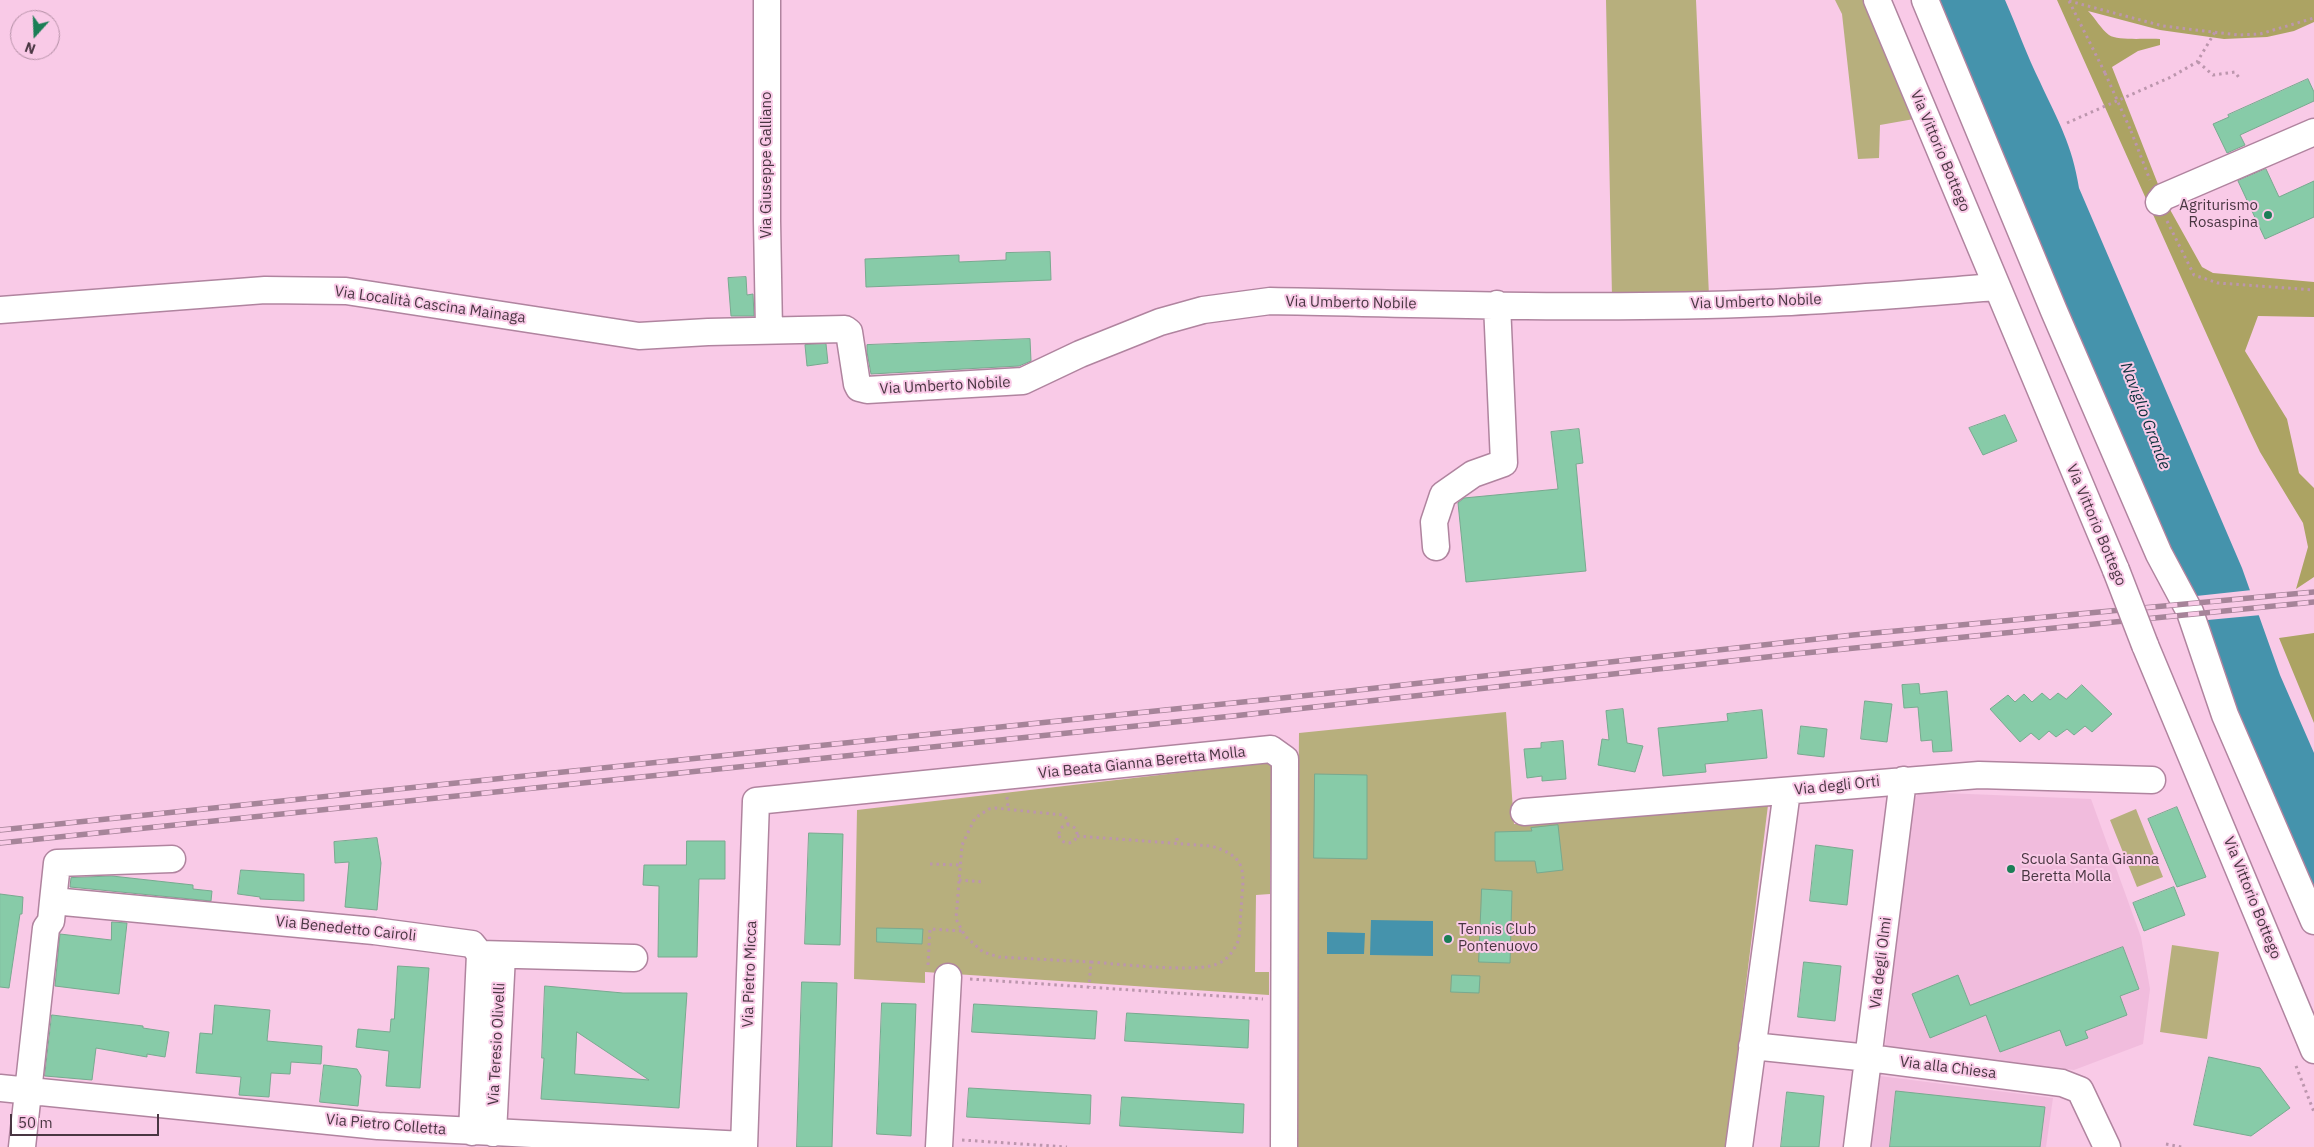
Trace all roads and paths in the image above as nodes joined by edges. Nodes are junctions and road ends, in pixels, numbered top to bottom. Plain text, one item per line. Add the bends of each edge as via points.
1 (767, 0) edge
2 (1877, 0) edge
3 (1925, 0) edge
4 (2069, 0) edge
5 (2314, 18) edge
6 (2215, 32) junction
7 (2197, 62) junction
8 (2240, 79) dead end
9 (2067, 122) dead end
10 (2131, 131) dead end
11 (2314, 132) edge
12 (2159, 202) dead end
13 (2194, 274) dead end
14 (1996, 287) junction
15 (2314, 290) edge
16 (1497, 304) junction
17 (0, 310) edge
18 (769, 330) junction
19 (1436, 548) dead end
20 (1903, 780) junction
21 (2152, 780) dead end
22 (1787, 792) junction
23 (756, 801) joint
24 (1524, 812) dead end
25 (1068, 826) junction
26 (1076, 836) junction
27 (1177, 838) dead end
28 (1177, 844) junction
29 (172, 859) dead end
30 (930, 864) dead end
31 (960, 865) junction
32 (959, 880) junction
33 (984, 882) dead end
34 (53, 901) junction
35 (2314, 920) edge
36 (962, 931) junction
37 (491, 954) junction
38 (634, 958) dead end
39 (1091, 962) junction
40 (938, 977) junction
41 (1090, 987) junction
42 (1284, 1001) junction
43 (1752, 1046) junction
44 (2314, 1050) edge
45 (1869, 1058) junction
46 (0, 1088) edge
47 (29, 1091) junction
48 (482, 1133) junction
49 (939, 1143) edge
50 (2166, 1144) dead end
51 (744, 1146) edge
52 (22, 1147) edge
53 (1067, 1147) edge
54 (1284, 1147) edge
55 (1739, 1147) edge
56 (1858, 1147) edge
57 (2106, 1147) edge
58 (2182, 1147) edge

1 - 18 street, Via Giuseppe Galliano
2 - 14 street, Via Vittorio Bottego
3 - 35 street via 2054,312 2159,554 2190,612 2225,715
4 - 6 path via 2163,26
4 - 10 path, bridge
5 - 6 path via 2260,34
6 - 7 path
7 - 8 path via 2213,75 2235,72
7 - 9 path via 2171,77
11 - 12 street via 2168,195
13 - 15 path via 2218,283
14 - 16 street, Via Umberto Nobile via 1765,303
14 - 44 street, Via Vittorio Bottego, bridge
16 - 18 street, Via Umberto Nobile via 1237,304 1160,322 1023,381 866,390 857,384 849,332 845,329
16 - 19 street via 1504,463 1473,474 1443,495 1434,522
17 - 18 street, Via Località Cascina Mainaga via 265,290 346,290 640,336
20 - 21 street, Via degli Orti via 1979,775
20 - 22 street, Via degli Orti
20 - 45 street, Via degli Olmi
22 - 24 street, Via degli Orti
22 - 43 street
23 - 42 street, Via Beata Gianna Beretta Molla via 1271,749 1285,759
23 - 51 street, Via Pietro Micca
25 - 26 path via 1075,829
25 - 26 path via 1059,832 1062,841 1071,842
25 - 31 path via 1067,819 1056,813 989,809 975,818 968,828
26 - 28 path
27 - 28 path
28 - 39 path via 1221,849 1238,860 1243,869 1239,938 1232,952 1222,962 1204,968
29 - 34 street via 57,863
30 - 31 path
31 - 32 path
32 - 33 path
32 - 36 path via 956,919
34 - 37 street, Via Benedetto Cairoli via 374,931 472,944
34 - 47 street via 51,921 46,928
36 - 39 path via 983,952 999,957
36 - 40 path via 930,929
37 - 38 street, Via Benedetto Cairoli
37 - 48 street, Via Teresio Olivelli
39 - 41 path
40 - 41 path
40 - 49 street
41 - 42 path
42 - 54 street, Via Beata Gianna Beretta Molla
43 - 45 street, Via alla Chiesa
43 - 55 street
45 - 56 street, Via degli Olmi
45 - 57 street, Via alla Chiesa via 2062,1083 2080,1090
46 - 47 street, Via Pietro Colletta
47 - 48 street, Via Pietro Colletta via 378,1126
47 - 52 street
48 - 51 street, Via Pietro Colletta
49 - 53 path
50 - 58 path

